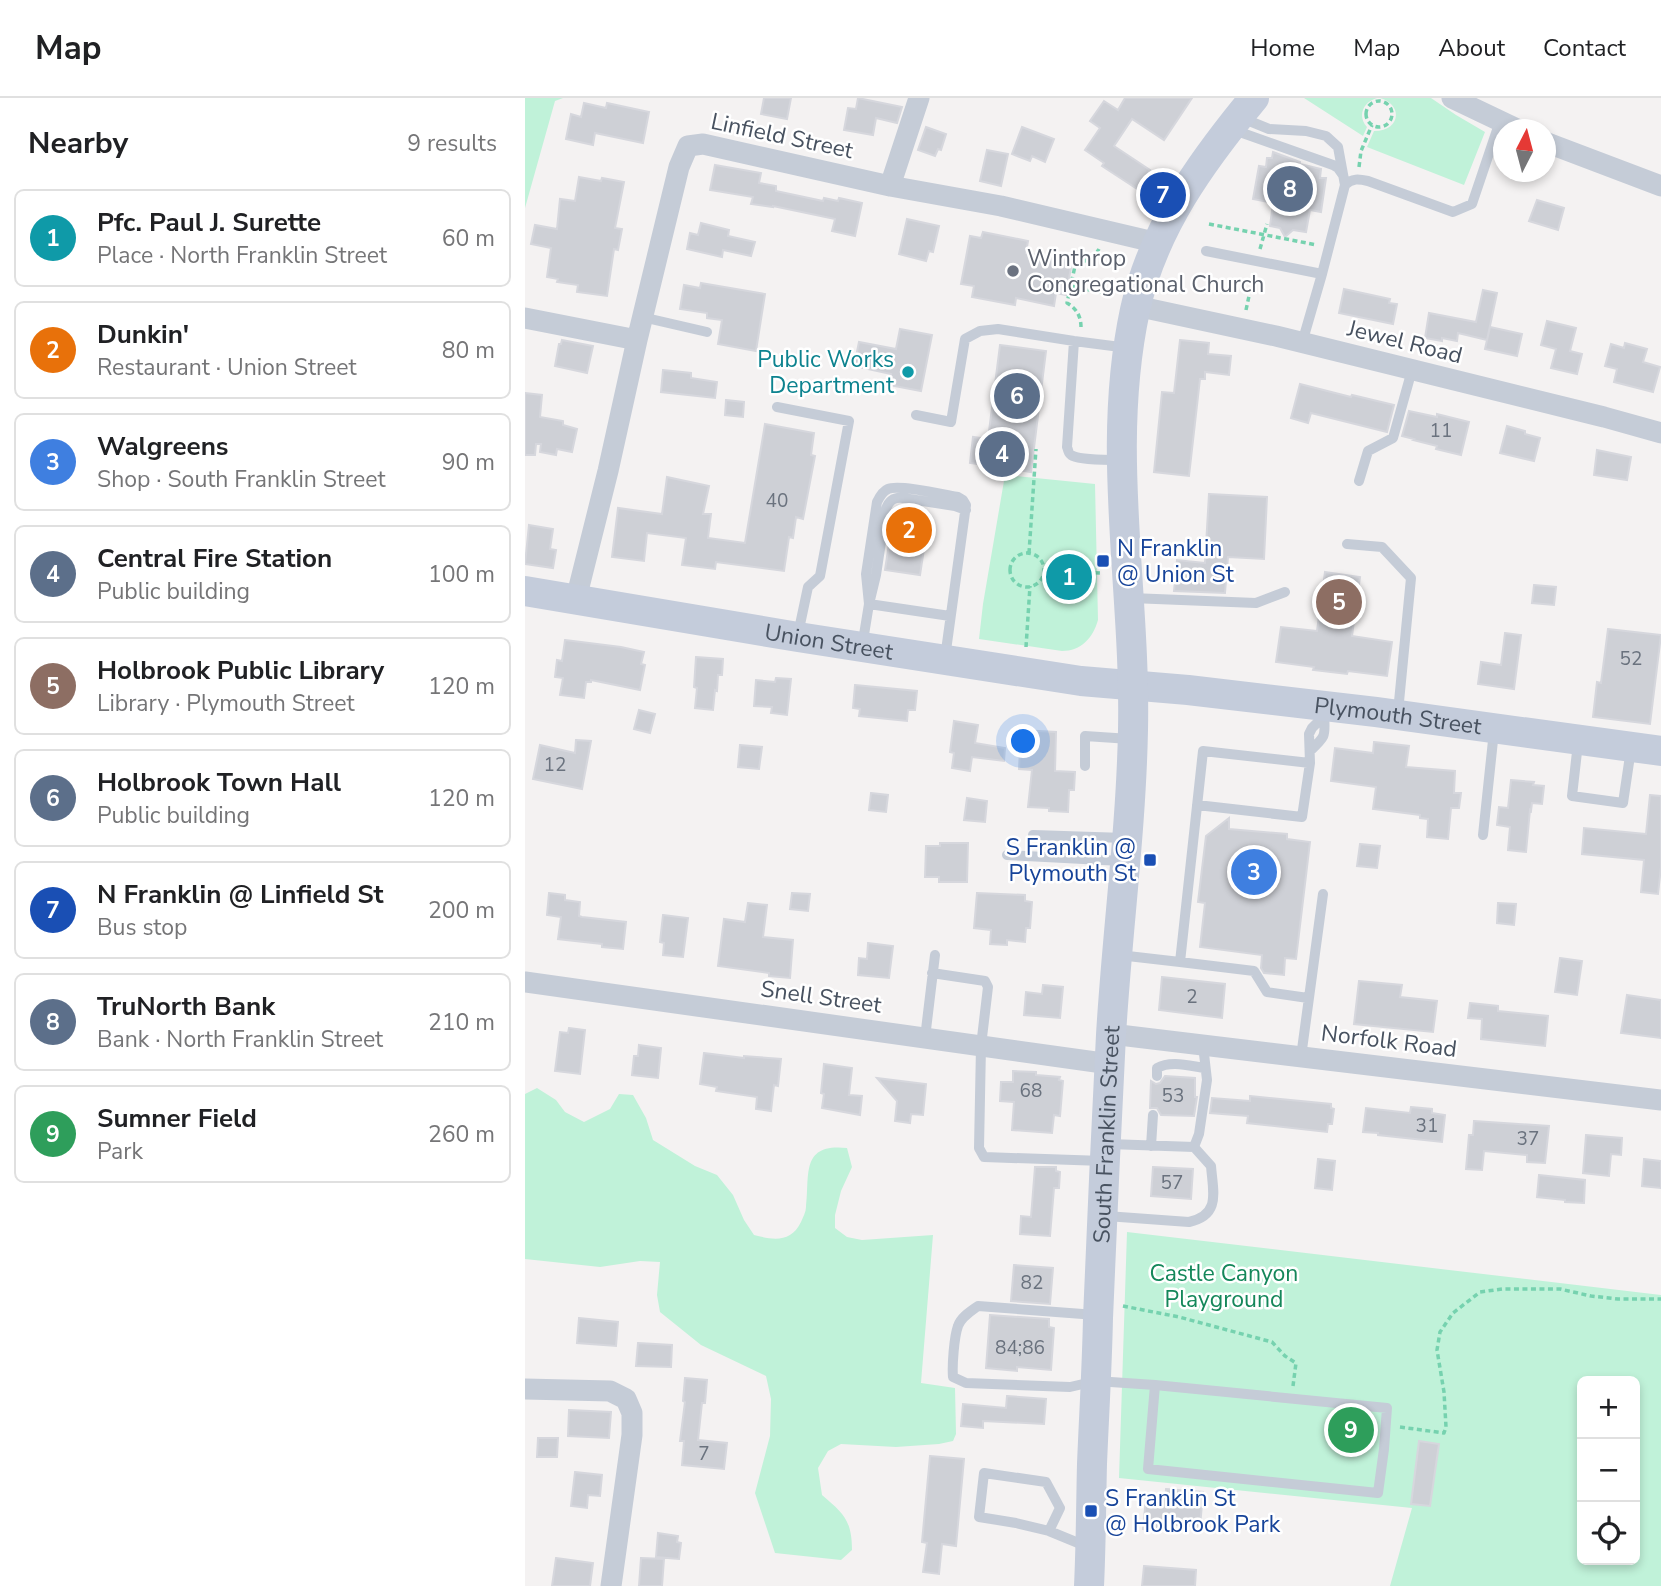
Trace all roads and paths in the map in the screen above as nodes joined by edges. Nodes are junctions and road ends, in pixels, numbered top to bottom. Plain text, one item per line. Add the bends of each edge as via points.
1 (919, 98) edge
2 (1452, 98) edge
3 (1240, 114) edge
4 (1497, 119) edge
5 (1372, 125) junction
6 (1556, 146) edge
7 (1361, 151) dead end
8 (1493, 160) edge
9 (1344, 180) junction
10 (890, 186) junction
11 (1661, 186) edge
12 (1209, 224) dead end
13 (1267, 224) dead end
14 (1264, 236) junction
15 (1101, 242) dead end
16 (1158, 243) junction
17 (1319, 245) dead end
18 (1206, 251) dead end
19 (1322, 274) junction
20 (1071, 286) junction
21 (1105, 293) dead end
22 (1249, 297) dead end
23 (1136, 306) junction
24 (1245, 316) dead end
25 (642, 317) junction
26 (525, 318) edge
27 (1081, 329) dead end
28 (706, 332) dead end
29 (637, 340) junction
30 (1073, 341) junction
31 (1302, 343) junction
32 (1128, 348) junction
33 (1412, 370) junction
34 (776, 407) dead end
35 (916, 415) dead end
36 (1661, 433) edge
37 (1036, 449) dead end
38 (1121, 460) junction
39 (1359, 481) dead end
40 (1347, 544) dead end
41 (1029, 553) junction
42 (1044, 570) junction
43 (1101, 573) dead end
44 (1030, 586) junction
45 (525, 591) edge
46 (1285, 592) dead end
47 (1128, 598) junction
48 (576, 599) junction
49 (869, 604) junction
50 (950, 616) junction
51 (798, 637) junction
52 (862, 648) junction
53 (1026, 650) dead end
54 (945, 660) junction
55 (1133, 685) junction
56 (1324, 711) junction
57 (1398, 715) junction
58 (1494, 728) junction
59 (1133, 739) junction
60 (1578, 740) junction
61 (1631, 747) junction
62 (1661, 751) edge
63 (1310, 757) junction
64 (1085, 766) dead end
65 (1197, 805) junction
66 (1033, 835) dead end
67 (1483, 835) dead end
68 (1126, 850) junction
69 (1007, 855) dead end
70 (1323, 894) dead end
71 (1117, 954) junction
72 (935, 955) dead end
73 (1180, 962) junction
74 (932, 973) junction
75 (525, 982) edge
76 (1308, 998) junction
77 (1111, 1034) junction
78 (925, 1038) junction
79 (1203, 1045) junction
80 (981, 1046) junction
81 (1301, 1057) junction
82 (1110, 1064) junction
83 (1205, 1068) junction
84 (1157, 1076) dead end
85 (1661, 1100) edge
86 (1153, 1115) dead end
87 (1151, 1146) junction
88 (1194, 1147) junction
89 (1106, 1152) junction
90 (1103, 1216) junction
91 (1661, 1299) edge
92 (1110, 1310) junction
93 (1096, 1381) junction
94 (1155, 1385) junction
95 (525, 1388) edge
96 (1292, 1399) junction
97 (1386, 1425) junction
98 (1075, 1509) junction
99 (1049, 1531) junction
100 (1090, 1548) junction
101 (611, 1586) edge
102 (1089, 1586) edge

1 - 10 street
2 - 4 street
3 - 9 lane via 1338,168
3 - 9 lane via 1269,129 1326,136 1338,147
3 - 16 main road, South Franklin Street via 1190,183
5 - 5 path via 1366,115 1368,107 1374,102 1386,103 1392,114 1389,123
5 - 7 path
6 - 11 street
8 - 9 lane via 1472,204 1453,212 1368,181
9 - 19 lane
10 - 16 street, Linfield Street via 1001,206
10 - 25 street, Linfield Street via 703,144 688,146
12 - 14 path
13 - 14 path
14 - 17 path
15 - 20 path via 1097,253 1075,266
16 - 23 main road, South Franklin Street
18 - 19 lane
19 - 31 lane
20 - 21 path
20 - 27 path via 1067,303 1077,312
22 - 24 path
23 - 31 street, Jewel Road
23 - 32 main road, South Franklin Street
25 - 28 lane
25 - 29 street, Linfield Street
26 - 29 street
29 - 48 street, Linfield Street
30 - 32 lane
30 - 35 lane via 998,329 980,331 965,339 951,422
30 - 38 lane via 1068,452 1080,458
31 - 33 street, Jewel Road
32 - 38 main road, South Franklin Street
33 - 36 street, Jewel Road
33 - 39 lane via 1394,438 1368,451
34 - 51 lane via 849,421 820,576 808,587
37 - 41 path
38 - 47 main road, South Franklin Street
40 - 57 lane via 1382,547 1411,578
41 - 42 path via 1041,559
41 - 44 path via 1017,557 1010,571 1019,585
42 - 43 path
42 - 44 path via 1040,581
44 - 53 path
45 - 48 main road, Union Street
46 - 47 lane via 1256,603
47 - 55 main road, South Franklin Street
48 - 51 main road, Union Street
49 - 50 lane
49 - 50 lane via 866,574 876,506 882,494 897,487 953,496 966,505
49 - 52 lane
50 - 54 lane
51 - 52 main road, Union Street
52 - 54 main road, Union Street
54 - 55 main road, Union Street
55 - 56 main road, Plymouth Street
55 - 59 main road, South Franklin Street
56 - 57 main road, Plymouth Street
56 - 63 lane via 1325,732
57 - 58 main road, Plymouth Street
58 - 60 main road, Plymouth Street
58 - 67 lane
59 - 64 lane via 1085,736
59 - 68 main road, South Franklin Street
60 - 61 main road, Plymouth Street
60 - 61 lane via 1572,796 1623,803
61 - 62 main road, Plymouth Street
63 - 65 lane via 1203,751
63 - 65 lane via 1302,817
65 - 73 lane
66 - 68 lane
68 - 69 lane
68 - 71 main road, South Franklin Street
70 - 76 lane
71 - 73 lane
71 - 77 main road, South Franklin Street
72 - 74 lane
73 - 76 lane via 1254,971 1267,992
74 - 78 lane
74 - 80 lane via 985,981
75 - 78 street, Snell Street
76 - 81 lane
77 - 79 street, Norfolk Road
77 - 82 main road, South Franklin Street
78 - 80 street, Snell Street
79 - 81 street, Norfolk Road
79 - 83 lane
80 - 82 street, Snell Street
80 - 89 lane via 979,1148 983,1157
81 - 85 street, Norfolk Road
82 - 89 main road, South Franklin Street
83 - 84 lane via 1164,1064 1157,1068
83 - 88 lane via 1207,1080
86 - 87 lane
87 - 88 lane
87 - 89 lane
88 - 90 lane via 1212,1166 1212,1209 1207,1215 1189,1222
89 - 90 main road, South Franklin Street
90 - 92 main road, South Franklin Street
91 - 97 path via 1618,1299 1560,1289 1480,1292 1453,1313 1440,1332 1437,1350 1444,1433
92 - 93 main road, South Franklin Street
92 - 93 lane via 978,1306 958,1324 953,1377 966,1383 1070,1387
92 - 96 path via 1144,1309 1272,1342 1296,1363
93 - 94 lane
93 - 98 main road, South Franklin Street
94 - 96 lane
94 - 97 lane via 1148,1469 1378,1493
95 - 101 street via 610,1391 626,1399 632,1413 632,1435
96 - 97 lane via 1387,1408
98 - 99 lane
98 - 99 lane via 1046,1482 984,1473 979,1517
98 - 100 main road, South Franklin Street
99 - 100 lane
100 - 102 main road, South Franklin Street

